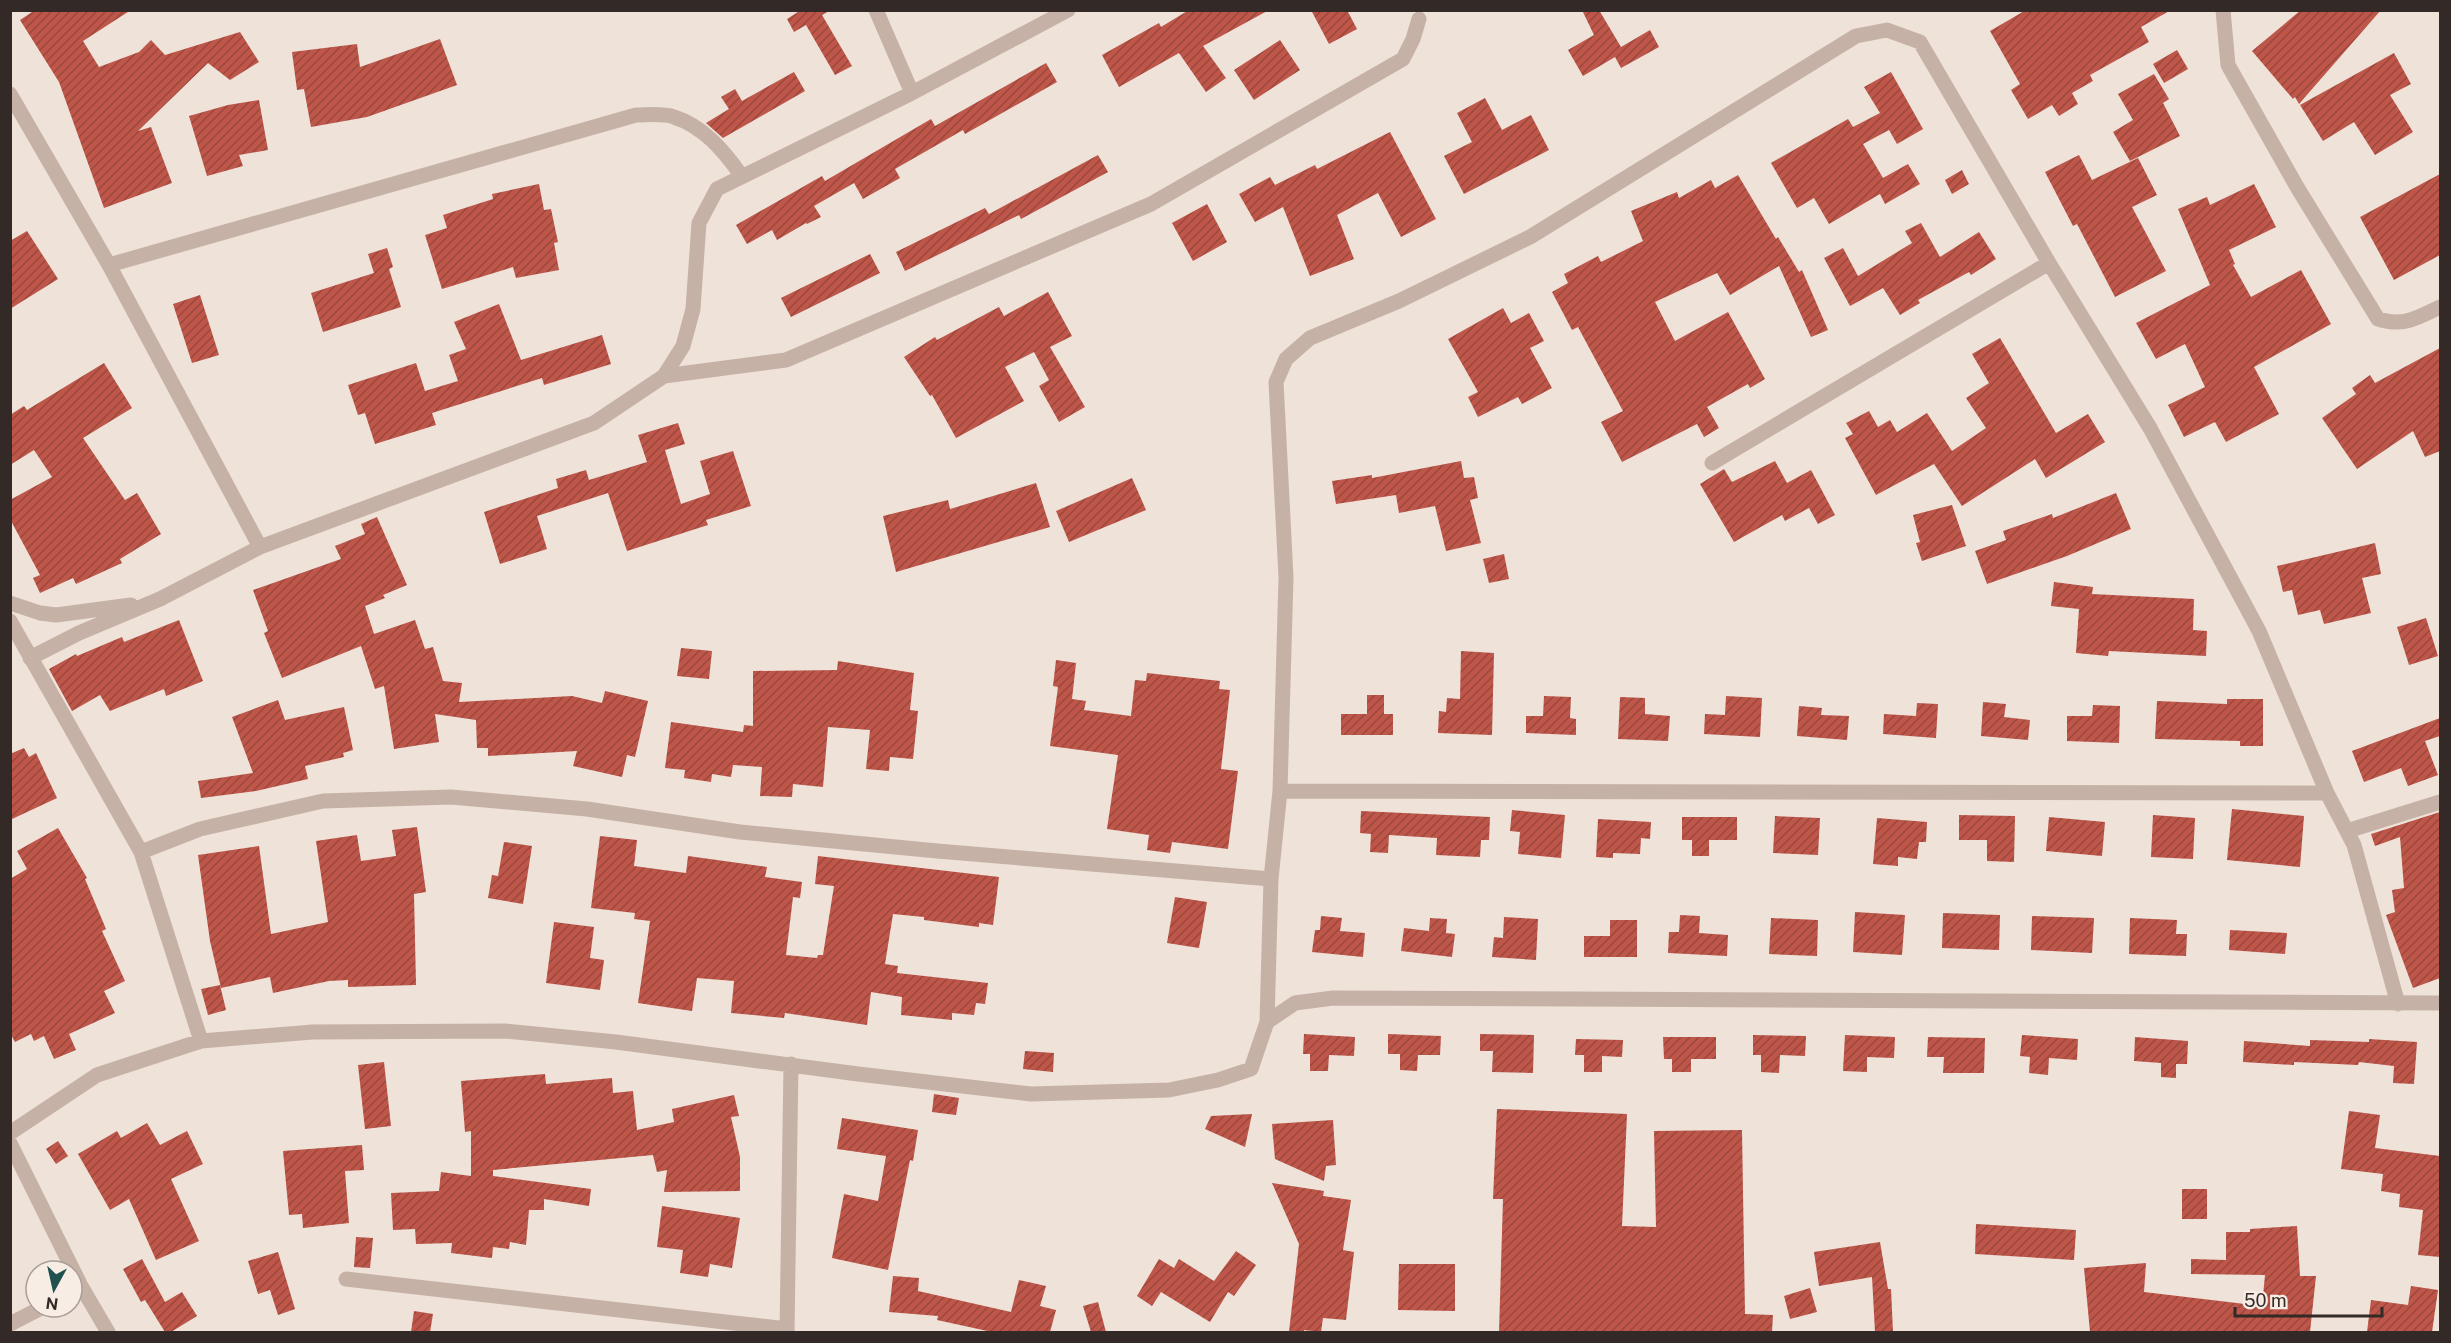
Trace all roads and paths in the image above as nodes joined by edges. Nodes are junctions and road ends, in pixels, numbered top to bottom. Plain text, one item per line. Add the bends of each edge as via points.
1 (876, 10) edge
2 (1068, 10) edge
3 (2223, 10) edge
4 (1419, 20) dead end
5 (912, 93) junction
6 (10, 94) edge
7 (741, 175) junction
8 (2049, 263) junction
9 (109, 265) junction
10 (2440, 307) edge
11 (663, 376) junction
12 (1712, 463) dead end
13 (260, 547) junction
14 (160, 599) junction
15 (10, 603) edge
16 (10, 621) edge
17 (30, 658) junction
18 (1281, 791) junction
19 (2327, 793) junction
20 (2440, 802) edge
21 (2347, 831) junction
22 (141, 852) junction
23 (1271, 879) junction
24 (2440, 1003) edge
25 (2398, 1004) junction
26 (1267, 1022) junction
27 (201, 1041) junction
28 (791, 1064) junction
29 (10, 1133) edge
30 (10, 1143) edge
31 (63, 1259) edge
32 (346, 1279) dead end
33 (84, 1299) edge
34 (24, 1317) edge
35 (10, 1324) edge
36 (787, 1331) edge
37 (108, 1332) edge

1 - 5 street
2 - 5 street
3 - 10 street via 2228,65 2378,319 2408,322
4 - 11 street via 1403,59 1151,204 786,360
5 - 7 street
6 - 9 street
7 - 9 street via 727,155 699,129 673,116 636,115
7 - 11 street via 717,189 699,223 693,309 683,346
8 - 12 street
8 - 18 street via 1920,42 1887,30 1856,36 1530,237 1399,301 1310,338 1286,359 1276,382 1286,577
8 - 19 street via 2150,428 2259,631
9 - 13 street
11 - 13 street via 594,423
13 - 14 street
14 - 15 street via 56,615
14 - 17 street
16 - 17 street
17 - 22 street
18 - 19 street
18 - 23 street
19 - 21 street
20 - 21 street
21 - 25 street
22 - 23 street via 200,829 323,801 452,797 587,809 752,833
22 - 27 street
23 - 26 street
24 - 25 street
25 - 26 street via 1333,998 1295,1003
26 - 28 street via 1251,1069 1169,1090 1031,1094
27 - 28 street via 313,1032 505,1031
27 - 29 street via 97,1075
28 - 36 street
30 - 31 street
32 - 36 street
33 - 37 street
34 - 35 street

